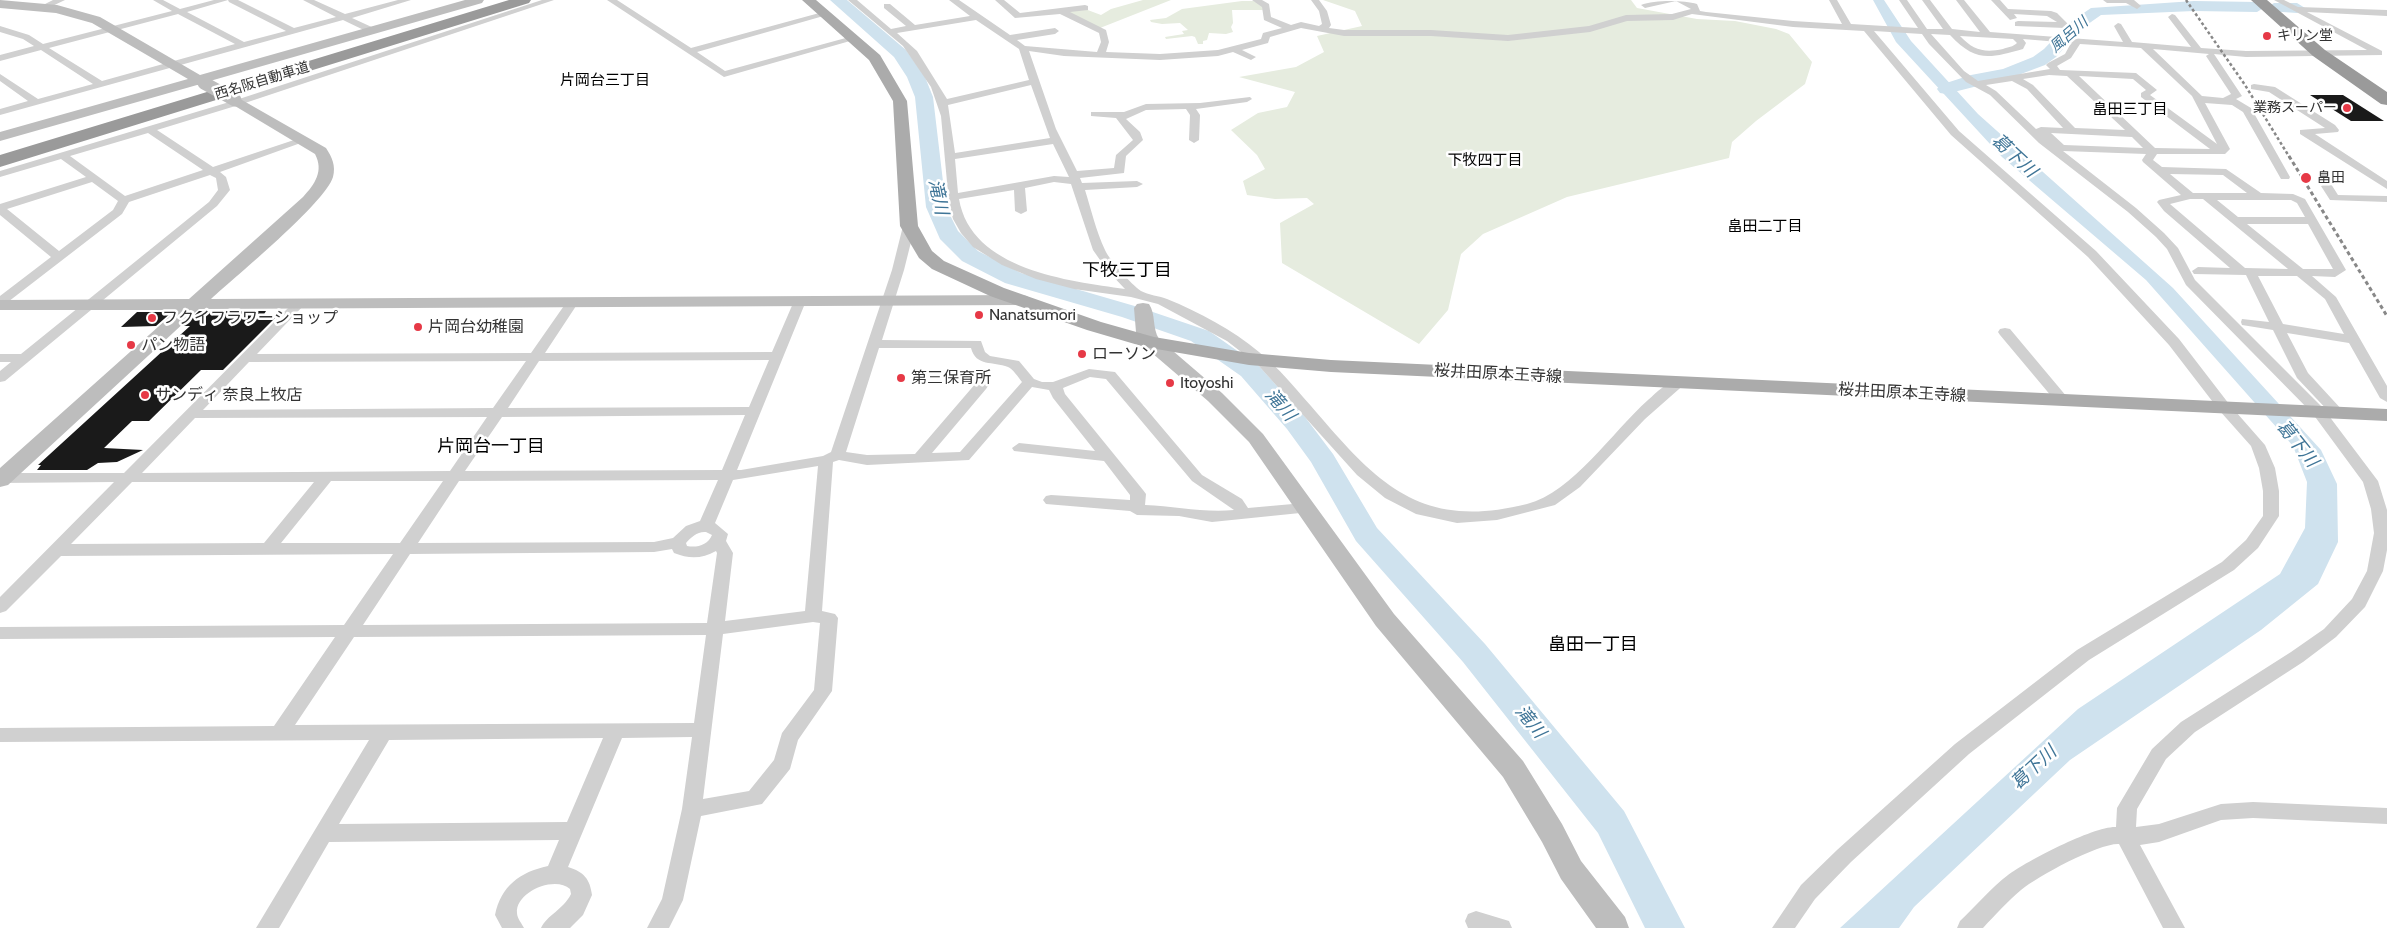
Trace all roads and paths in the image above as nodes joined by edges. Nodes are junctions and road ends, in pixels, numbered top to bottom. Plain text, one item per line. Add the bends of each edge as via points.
1 (61, 0) edge
2 (157, 0) edge
3 (224, 0) edge
4 (232, 0) edge
5 (307, 0) edge
6 (384, 0) edge
7 (407, 0) edge
8 (478, 0) edge
9 (509, 0) edge
10 (524, 0) edge
11 (550, 0) edge
12 (611, 0) edge
13 (808, 0) edge
14 (852, 0) edge
15 (953, 0) edge
16 (999, 0) edge
17 (1256, 0) edge
18 (1315, 0) edge
19 (1673, 0) edge
20 (1680, 0) edge
21 (1833, 0) edge
22 (1903, 0) edge
23 (1926, 0) edge
24 (1960, 0) edge
25 (1995, 0) edge
26 (2107, 0) edge
27 (2258, 0) edge
28 (2278, 0) edge
29 (0, 4) edge
30 (393, 4) junction
31 (1645, 5) dead end
32 (887, 6) dead end
33 (2137, 6) dead end
34 (43, 7) junction
35 (1085, 8) dead end
36 (2294, 8) junction
37 (180, 11) junction
38 (1061, 11) junction
39 (2006, 11) junction
40 (1694, 12) junction
41 (2387, 13) edge
42 (823, 15) junction
43 (344, 17) junction
44 (977, 17) junction
45 (2172, 17) dead end
46 (2018, 24) junction
47 (1847, 26) junction
48 (2118, 26) dead end
49 (1288, 27) junction
50 (1866, 27) junction
51 (913, 28) junction
52 (1321, 28) junction
53 (0, 29) edge
54 (112, 29) junction
55 (1925, 30) junction
56 (293, 31) junction
57 (373, 31) junction
58 (1055, 31) dead end
59 (889, 32) junction
60 (1950, 32) junction
61 (1987, 34) junction
62 (2015, 36) junction
63 (2032, 37) junction
64 (1009, 38) junction
65 (853, 39) junction
66 (2077, 41) junction
67 (243, 45) junction
68 (2130, 46) junction
69 (42, 47) junction
70 (2146, 47) junction
71 (1023, 48) junction
72 (1234, 49) junction
73 (2198, 50) junction
74 (690, 51) junction
75 (2319, 53) junction
76 (2382, 53) edge
77 (1100, 55) junction
78 (2211, 56) dead end
79 (1251, 57) dead end
80 (0, 58) edge
81 (172, 64) junction
82 (2058, 73) junction
83 (2071, 74) junction
84 (0, 77) edge
85 (2014, 78) junction
86 (1035, 81) junction
87 (201, 82) junction
88 (100, 84) junction
89 (1976, 84) junction
90 (2254, 88) dead end
91 (1247, 99) dead end
92 (2198, 99) junction
93 (2387, 100) edge
94 (237, 101) junction
95 (36, 102) junction
96 (2235, 102) junction
97 (943, 103) junction
98 (1190, 106) junction
99 (0, 112) edge
100 (1095, 114) dead end
101 (1125, 114) junction
102 (149, 129) junction
103 (2073, 132) junction
104 (2136, 134) junction
105 (0, 137) edge
106 (304, 140) junction
107 (1056, 140) junction
108 (1194, 140) dead end
109 (2152, 151) junction
110 (2221, 152) junction
111 (62, 155) junction
112 (0, 156) edge
113 (950, 157) junction
114 (0, 161) edge
115 (2160, 170) junction
116 (211, 171) junction
117 (0, 174) edge
118 (2285, 177) dead end
119 (94, 178) junction
120 (1076, 181) junction
121 (1137, 184) dead end
122 (1019, 186) junction
123 (2327, 186) dead end
124 (2387, 186) edge
125 (2190, 196) junction
126 (2206, 196) junction
127 (2259, 197) junction
128 (954, 198) junction
129 (2387, 199) edge
130 (124, 200) junction
131 (0, 208) edge
132 (1021, 211) dead end
133 (2236, 220) junction
134 (2311, 221) junction
135 (909, 226) junction
136 (59, 257) junction
137 (2198, 272) dead end
138 (2246, 272) junction
139 (2300, 273) junction
140 (1021, 300) junction
141 (887, 301) junction
142 (1140, 301) junction
143 (800, 302) junction
144 (572, 303) junction
145 (0, 304) edge
146 (90, 304) junction
147 (194, 304) junction
148 (298, 304) junction
149 (2247, 322) dead end
150 (2278, 327) junction
151 (2005, 332) dead end
152 (1148, 338) junction
153 (2355, 340) junction
154 (874, 344) junction
155 (535, 356) junction
156 (777, 356) junction
157 (0, 358) edge
158 (24, 358) junction
159 (245, 358) junction
160 (1255, 360) junction
161 (0, 378) edge
162 (1030, 382) junction
163 (1680, 382) junction
164 (982, 386) dead end
165 (1055, 386) junction
166 (2387, 398) edge
167 (2062, 400) junction
168 (2224, 407) junction
169 (753, 411) junction
170 (2328, 411) junction
171 (497, 412) junction
172 (189, 414) junction
173 (2387, 415) edge
174 (1019, 448) dead end
175 (832, 457) junction
176 (1108, 457) junction
177 (920, 458) junction
178 (454, 475) junction
179 (727, 475) junction
180 (327, 476) junction
181 (128, 477) junction
182 (1, 479) edge
183 (1051, 500) dead end
184 (1137, 506) junction
185 (1304, 508) junction
186 (1245, 515) junction
187 (706, 526) junction
188 (718, 541) junction
189 (678, 542) junction
190 (405, 548) junction
191 (268, 549) junction
192 (57, 550) junction
193 (0, 607) edge
194 (812, 616) junction
195 (715, 630) junction
196 (348, 631) junction
197 (0, 633) edge
198 (701, 730) junction
199 (615, 731) junction
200 (383, 733) junction
201 (279, 734) junction
202 (0, 735) edge
203 (692, 809) junction
204 (2387, 816) edge
205 (573, 831) junction
206 (323, 832) junction
207 (2126, 835) junction
208 (556, 872) junction
209 (1476, 921) dead end
210 (266, 928) edge
211 (511, 928) edge
212 (555, 928) edge
213 (658, 928) edge
214 (1501, 928) edge
215 (1610, 928) edge
216 (1783, 928) edge
217 (1968, 928) edge
218 (2174, 928) edge

1 - 34 street
2 - 37 street
3 - 37 street
4 - 56 street
5 - 43 street
6 - 30 street
7 - 30 street
8 - 57 street
9 - 112 highway, 西名阪自動車道
10 - 114 highway, 西名阪自動車道
11 - 94 street
12 - 74 street
13 - 42 main road, 桜井田原本王寺線
14 - 59 street
15 - 44 street
16 - 38 street via 1018,16
17 - 49 street via 1266,6 1267,18
18 - 52 street via 1323,10 1327,25
19 - 31 street
20 - 40 street via 1694,6
21 - 47 street
22 - 55 street
23 - 60 street
24 - 61 street
25 - 39 street
26 - 33 street via 2128,0
27 - 75 highway
28 - 36 street
29 - 34 street
30 - 43 street
32 - 51 street
34 - 54 street via 80,14
35 - 38 street
36 - 41 street
36 - 76 street
37 - 54 street
37 - 67 street
38 - 77 street via 1102,32 1105,42
39 - 46 street
39 - 46 street via 2054,15 2065,25
40 - 47 street via 1759,17 1793,24
40 - 52 street via 1673,17 1626,18 1590,29 1508,38 1431,33 1344,33
42 - 65 main road, 桜井田原本王寺線
42 - 74 street
43 - 56 street
43 - 57 street
44 - 51 street
44 - 64 street
45 - 73 street
46 - 63 street
47 - 50 street
48 - 68 street
49 - 52 street
49 - 72 street via 1266,35 1265,41
50 - 55 street
50 - 168 street via 1955,133 2113,275 2174,342
51 - 59 street
53 - 69 street via 20,34
54 - 69 street
54 - 81 street
55 - 60 street
55 - 89 street via 1960,73
56 - 67 street
57 - 87 street
58 - 64 street
59 - 97 street via 910,49
60 - 61 street
60 - 62 street via 1977,55 1985,56 2020,47 2022,43
61 - 62 street
62 - 63 street
63 - 66 street
64 - 71 street
65 - 74 street via 724,74
65 - 135 main road, 桜井田原本王寺線 via 875,58 900,101
66 - 68 street
66 - 82 street via 2068,56 2051,65
67 - 81 street
68 - 70 street
69 - 80 street
69 - 88 street
70 - 73 street
70 - 92 street
71 - 77 street
71 - 86 street
72 - 77 street via 1160,57
72 - 79 street
73 - 75 street via 2257,55
75 - 76 street
75 - 93 highway
78 - 96 street via 2237,96 2228,98
81 - 87 street
81 - 88 street
82 - 83 street
82 - 85 street via 2041,72
83 - 104 street
83 - 110 street via 2136,76 2152,90 2144,95
84 - 95 street
85 - 89 street
85 - 103 street via 2030,87
86 - 97 street
86 - 107 street
87 - 94 street, bridge
87 - 105 street
88 - 95 street
89 - 170 street via 1993,93 2043,141 2145,221 2172,248 2190,282
90 - 124 street via 2272,89 2332,128 2334,130 2304,132
91 - 98 street
92 - 96 street
92 - 110 street via 2225,149
94 - 102 street
94 - 106 street
95 - 99 street
96 - 118 street via 2246,110
97 - 113 street
98 - 101 street via 1159,104 1136,108
98 - 108 street via 1195,115
100 - 101 street
101 - 120 street via 1120,119 1138,140 1120,154 1120,171
102 - 111 street
102 - 116 street
103 - 104 street
103 - 109 street via 2042,130 2061,148
104 - 109 street
106 - 116 street
106 - 147 street via 325,157 327,170 322,184 309,200
107 - 113 street
107 - 120 street
109 - 110 street
109 - 115 street via 2152,157 2147,160
111 - 117 street
111 - 119 street
113 - 128 street
115 - 125 street
115 - 127 street via 2226,172
116 - 130 street
116 - 146 street via 224,183 220,197
119 - 130 street
119 - 131 street
120 - 121 street
120 - 122 street via 1054,179
120 - 142 street via 1104,259
122 - 128 street
122 - 132 street
123 - 129 street via 2334,198
125 - 126 street
125 - 138 street via 2163,202
126 - 127 street
126 - 133 street
127 - 134 street via 2293,197 2301,201
128 - 142 street via 964,230 982,248 1025,270
130 - 136 street via 118,212
131 - 136 street
133 - 134 street
133 - 139 street
134 - 139 street via 2340,270 2335,273
135 - 140 main road, 桜井田原本王寺線 via 925,254 938,265 968,281
135 - 141 street
136 - 145 street
137 - 138 street
138 - 139 street
138 - 150 street
139 - 153 street via 2330,296
140 - 141 street
140 - 152 main road, 桜井田原本王寺線 via 1094,326
141 - 143 street
141 - 154 street
142 - 152 street
142 - 160 street via 1168,303 1234,342
143 - 144 street
143 - 156 street
144 - 148 street
144 - 155 street
145 - 146 street
146 - 147 street
146 - 158 street
147 - 148 street
147 - 182 street
148 - 159 street
149 - 150 street
150 - 153 street
150 - 170 street via 2302,376
151 - 167 street
152 - 160 main road, 桜井田原本王寺線 via 1187,350
152 - 185 street via 1247,428
153 - 166 street
154 - 162 street via 976,344 979,354 1014,364
154 - 175 street
155 - 156 street
155 - 159 street
155 - 171 street
156 - 169 street
157 - 158 street
158 - 161 street
159 - 172 street
160 - 163 main road, 桜井田原本王寺線
160 - 163 street via 1369,478 1424,511 1461,519 1480,519 1525,510 1559,496 1576,483 1660,396
162 - 165 street
162 - 177 street via 964,457
163 - 167 main road, 桜井田原本王寺線
164 - 177 street
165 - 176 street via 1058,395
165 - 186 street via 1089,373 1110,375 1197,478 1237,503
167 - 168 main road, 桜井田原本王寺線
168 - 170 main road, 桜井田原本王寺線
168 - 216 street via 2258,445 2272,491 2271,516 2252,544 2201,584 2083,655 1962,749 1844,856 1808,892
169 - 171 street
169 - 179 street
170 - 173 main road, 桜井田原本王寺線
170 - 207 street via 2370,481 2379,509 2382,533 2375,571 2359,603 2330,633 2188,727 2159,754 2127,808
171 - 172 street
171 - 178 street
172 - 181 street
174 - 176 street
175 - 177 street via 867,460
175 - 179 street
175 - 194 street
176 - 184 street via 1138,494
178 - 179 street
178 - 180 street
178 - 190 street
179 - 187 street
180 - 181 street
180 - 191 street
181 - 182 street
181 - 192 street
183 - 184 street
184 - 186 street via 1137,510 1179,511 1212,517
185 - 186 street
185 - 215 street via 1385,620 1513,769 1571,870
187 - 188 street via 715,528 720,534
187 - 189 street via 682,534
188 - 189 street via 710,548 694,553 680,549
188 - 195 street via 725,553
189 - 190 street via 654,547
190 - 191 street
190 - 196 street
191 - 192 street
192 - 193 street
194 - 195 street
194 - 203 street via 829,618 823,691 789,738 784,764 755,798
195 - 196 street
195 - 198 street
196 - 197 street
196 - 201 street
198 - 199 street
198 - 203 street
199 - 200 street
199 - 205 street
200 - 201 street
200 - 206 street
201 - 202 street
203 - 213 street via 672,900
204 - 207 street via 2253,810 2221,812 2159,833
205 - 206 street
205 - 208 street
206 - 210 street
207 - 217 street via 2109,834 2081,845 2015,882
207 - 218 street via 2141,870
208 - 211 street via 538,876 522,886 510,900 506,915
208 - 212 street via 569,875 578,882 580,892 577,905
209 - 214 street

